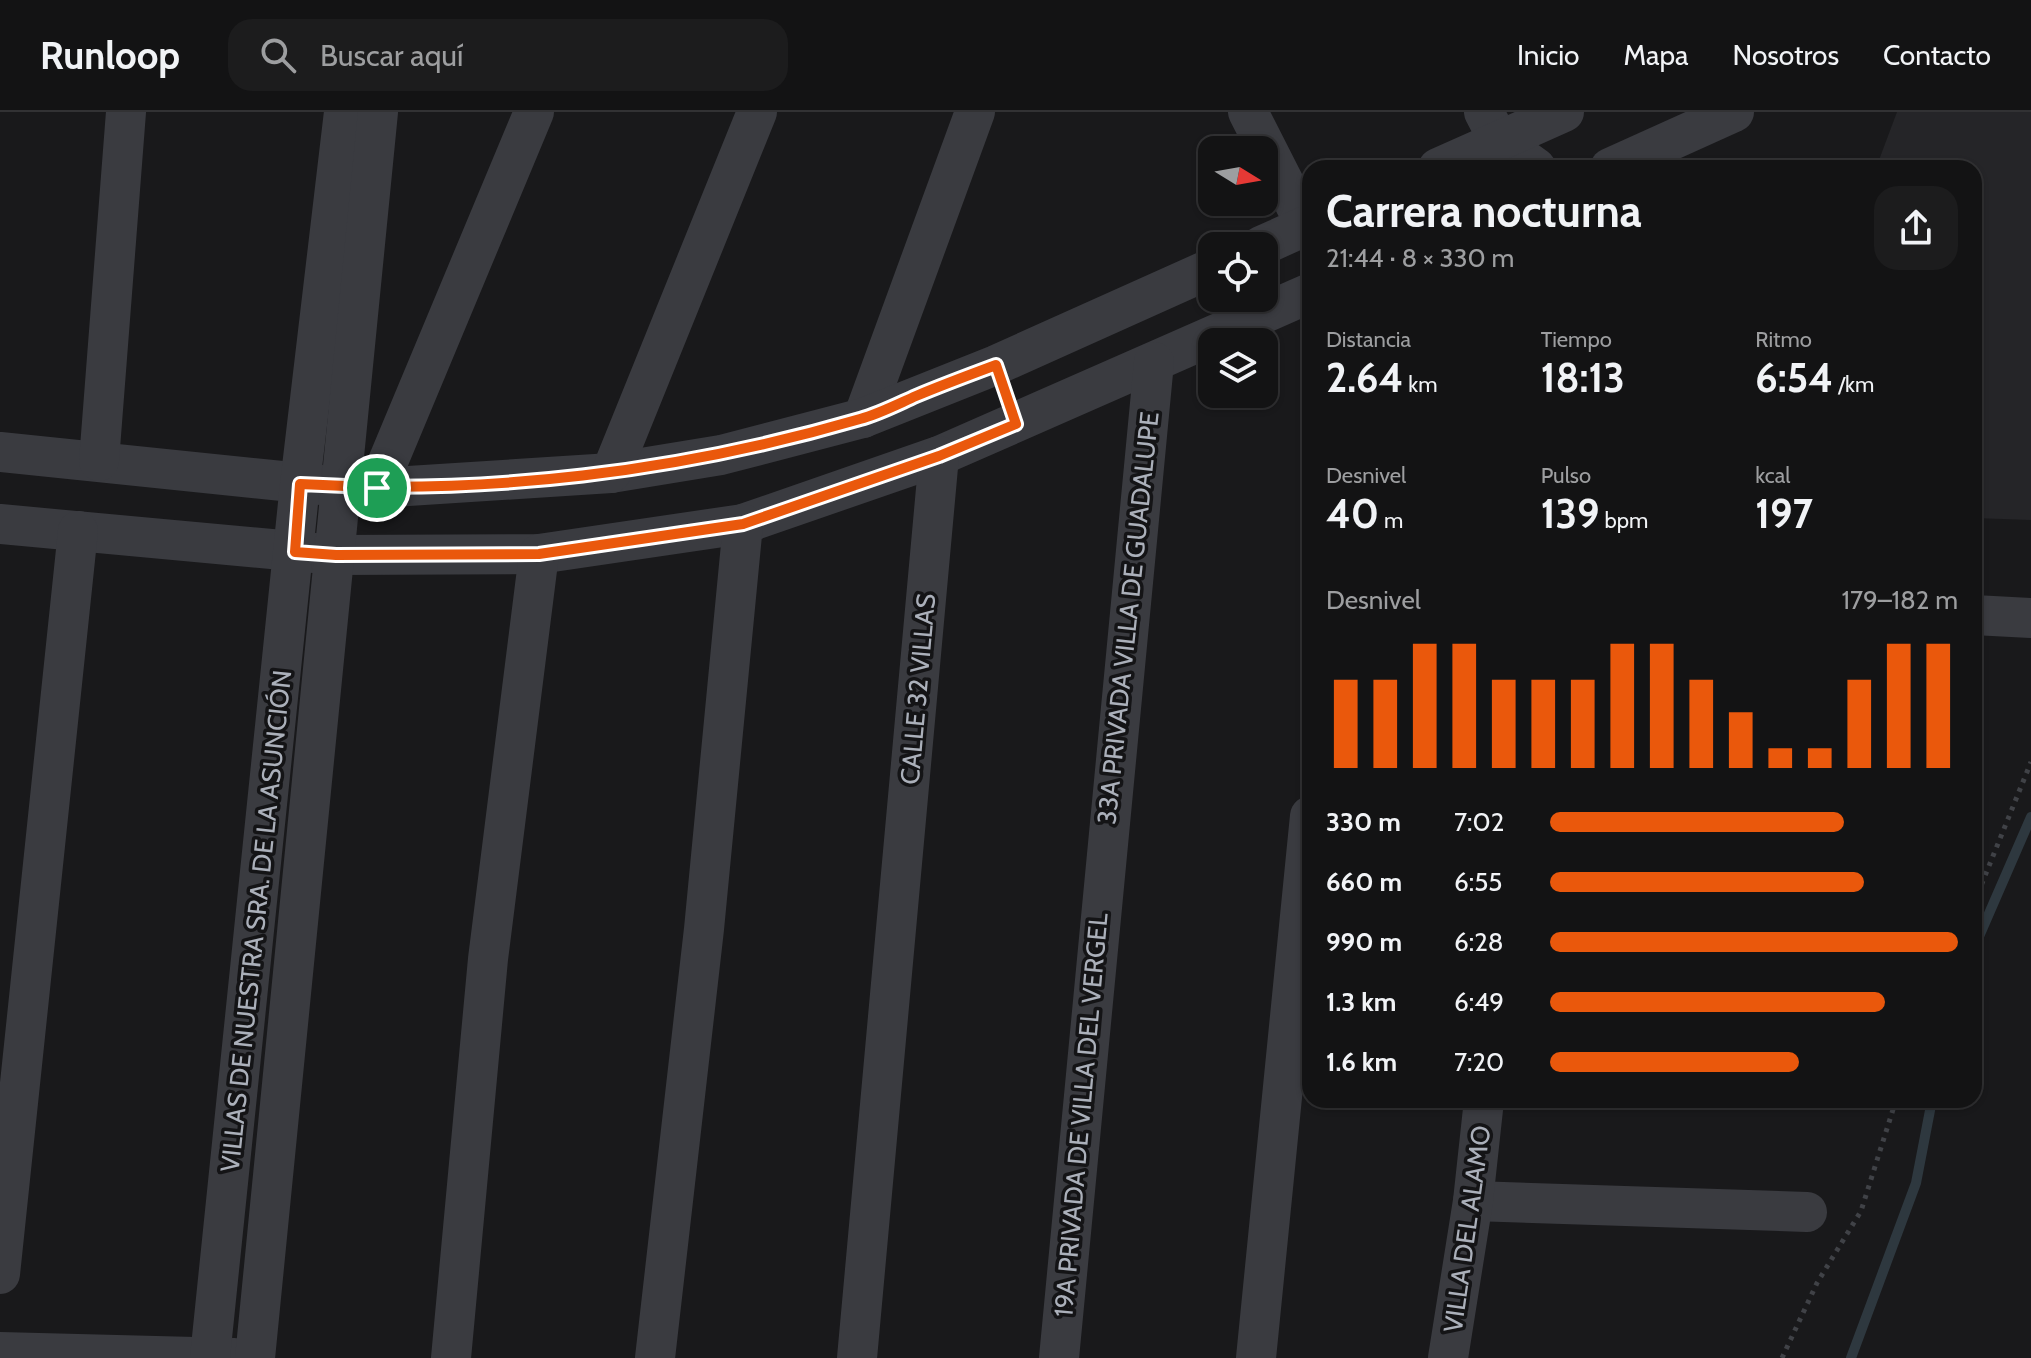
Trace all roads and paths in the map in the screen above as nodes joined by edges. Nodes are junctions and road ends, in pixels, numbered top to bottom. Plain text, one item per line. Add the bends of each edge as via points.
1 (126, 112) edge
2 (344, 112) edge
3 (378, 112) edge
4 (534, 112) edge
5 (757, 112) edge
6 (975, 112) edge
7 (1248, 112) edge
8 (1564, 112) edge
9 (1734, 112) edge
10 (1492, 127) edge
11 (1449, 160) edge
12 (1527, 160) edge
13 (1628, 160) edge
14 (1302, 214) edge
15 (1302, 228) edge
16 (1278, 238) edge
17 (1198, 274) edge
18 (1302, 297) edge
19 (1154, 362) junction
20 (996, 365) junction
21 (863, 418) junction
22 (1016, 424) junction
23 (0, 452) edge
24 (939, 456) junction
25 (99, 461) junction
26 (611, 473) junction
27 (300, 484) junction
28 (359, 487) junction
29 (0, 524) edge
30 (743, 524) junction
31 (78, 531) junction
32 (295, 552) junction
33 (539, 554) junction
34 (336, 555) junction
35 (1982, 615) edge
36 (2031, 618) edge
37 (2031, 762) edge
38 (1103, 873) joint
39 (1982, 883) edge
40 (1302, 896) edge
41 (1483, 1108) edge
42 (1893, 1108) edge
43 (1473, 1201) junction
44 (1807, 1212) dead end
45 (0, 1274) edge
46 (0, 1352) edge
47 (210, 1357) edge
48 (234, 1358) edge
49 (255, 1358) edge
50 (451, 1358) edge
51 (655, 1358) edge
52 (857, 1358) edge
53 (1059, 1358) edge
54 (1256, 1358) edge
55 (1448, 1358) edge
56 (1782, 1358) edge

1 - 25 street
2 - 27 street, VILLAS DE NUESTRA SRA. DE LA ASUNCIÓN
3 - 28 street, VILLAS DE NUESTRA SRA. DE LA ASUNCIÓN
4 - 28 street
5 - 26 street
6 - 21 street
7 - 14 street
8 - 10 street
9 - 13 street
10 - 11 street
10 - 12 street
15 - 16 street
17 - 20 street
18 - 19 street
19 - 22 street
19 - 38 street, 33A PRIVADA VILLA DE GUADALUPE
20 - 21 street
20 - 22 street
21 - 26 street via 721,455
22 - 24 street
23 - 25 street
24 - 30 street
24 - 52 street, CALLE 32 VILLAS
25 - 27 street
26 - 28 street
27 - 28 street
27 - 32 street, VILLAS DE NUESTRA SRA. DE LA ASUNCIÓN
28 - 34 street, VILLAS DE NUESTRA SRA. DE LA ASUNCIÓN
29 - 31 street
30 - 33 street
30 - 51 street
31 - 32 street
31 - 45 street
32 - 34 street
32 - 47 street, VILLAS DE NUESTRA SRA. DE LA ASUNCIÓN
33 - 34 street
33 - 50 street via 488,959
34 - 49 street, VILLAS DE NUESTRA SRA. DE LA ASUNCIÓN
35 - 36 street
37 - 39 path
38 - 53 street, 19A PRIVADA DE VILLA DEL VERGEL
40 - 54 street
41 - 43 street, VILLA DEL ALAMO
42 - 56 path via 1861,1211 1817,1283
43 - 44 street
43 - 55 street, VILLA DEL ALAMO
46 - 47 street
47 - 48 street

